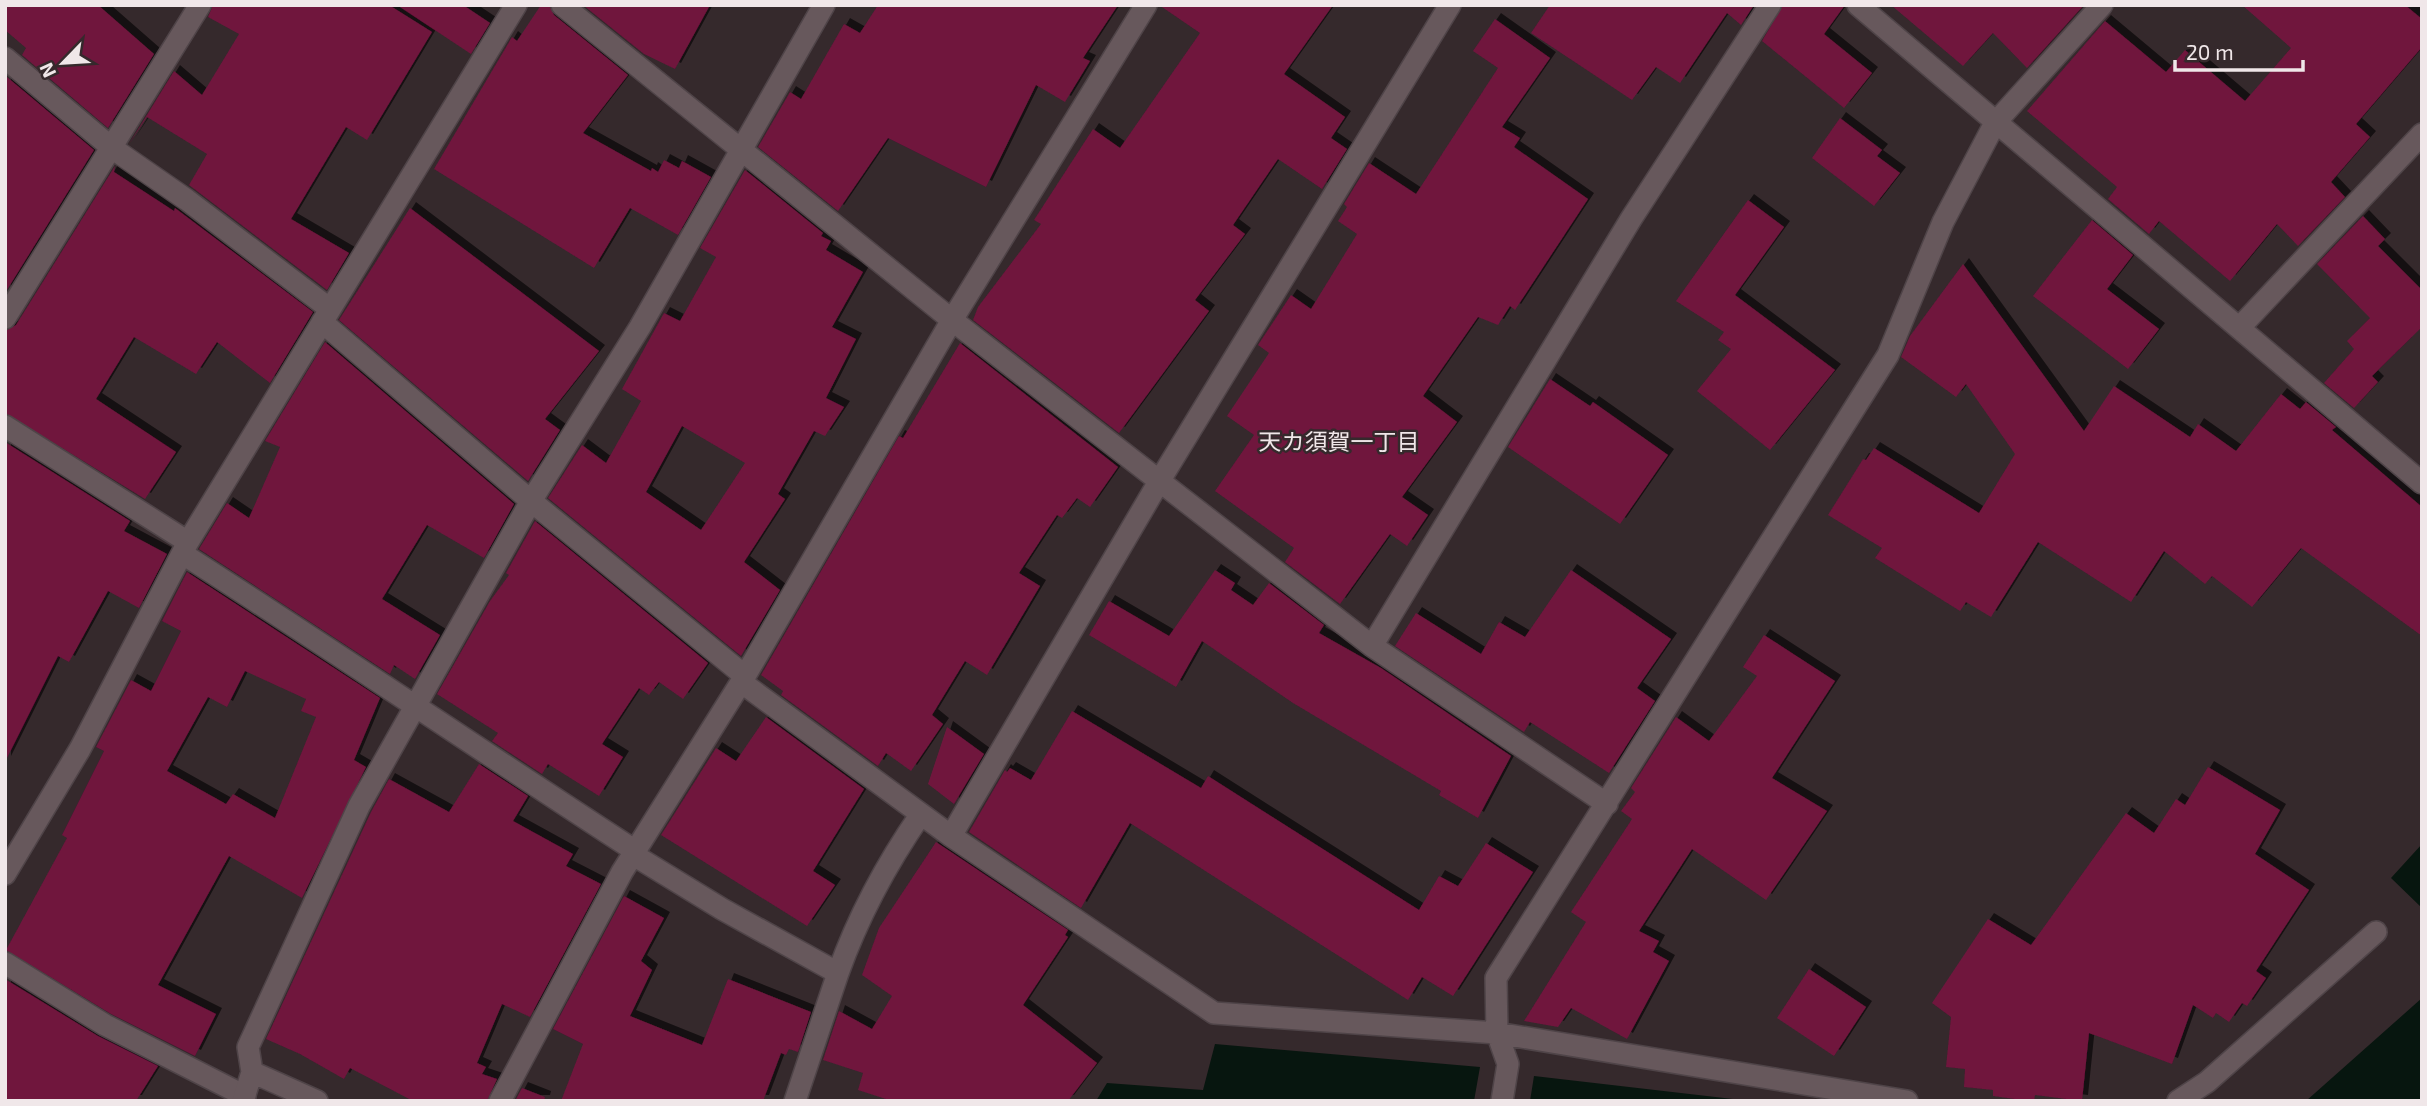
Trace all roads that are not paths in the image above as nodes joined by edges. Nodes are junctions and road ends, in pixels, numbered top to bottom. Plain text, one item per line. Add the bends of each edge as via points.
1 (200, 5) edge
2 (516, 5) edge
3 (562, 5) edge
4 (824, 5) edge
5 (1146, 5) edge
6 (1450, 5) edge
7 (1770, 5) edge
8 (1858, 5) edge
9 (2102, 5) edge
10 (5, 58) edge
11 (1996, 123) junction
12 (2422, 134) edge
13 (112, 148) junction
14 (741, 152) junction
15 (326, 316) junction
16 (5, 318) edge
17 (952, 320) junction
18 (2240, 327) junction
19 (5, 426) edge
20 (1160, 480) junction
21 (2422, 483) edge
22 (531, 501) junction
23 (185, 548) junction
24 (1372, 646) junction
25 (743, 679) junction
26 (415, 707) junction
27 (1607, 804) junction
28 (921, 814) junction
29 (951, 836) junction
30 (633, 852) junction
31 (5, 874) edge
32 (2376, 932) dead end
33 (5, 963) edge
34 (838, 973) junction
35 (1497, 1033) junction
36 (252, 1072) junction
37 (244, 1098) edge
38 (317, 1101) edge
39 (500, 1101) edge
40 (795, 1101) edge
41 (1502, 1101) edge
42 (1908, 1101) edge
43 (2178, 1101) edge

1 - 13 street
2 - 15 street
3 - 14 street
4 - 14 street
5 - 17 street
6 - 20 street
7 - 24 street via 1673,150
8 - 11 street
9 - 11 street
10 - 13 street
11 - 18 street
11 - 27 street via 1943,222 1888,355
12 - 18 street
13 - 15 street via 187,200
13 - 16 street
14 - 17 street
14 - 22 street via 640,327
15 - 22 street
15 - 23 street
17 - 20 street
17 - 25 street
18 - 21 street
19 - 23 street
20 - 24 street
20 - 29 street
22 - 25 street
22 - 26 street
23 - 26 street
23 - 31 street via 80,749
24 - 27 street
25 - 28 street
25 - 30 street
26 - 30 street
26 - 36 street via 359,806 248,1047
27 - 35 street via 1496,978
28 - 29 street
28 - 34 street via 852,933
29 - 35 street via 1214,1013
30 - 34 street via 722,909
30 - 39 street
32 - 43 street via 2207,1082
33 - 37 street via 105,1025
34 - 40 street
35 - 41 street via 1508,1064
35 - 42 street
36 - 37 street
36 - 38 street

